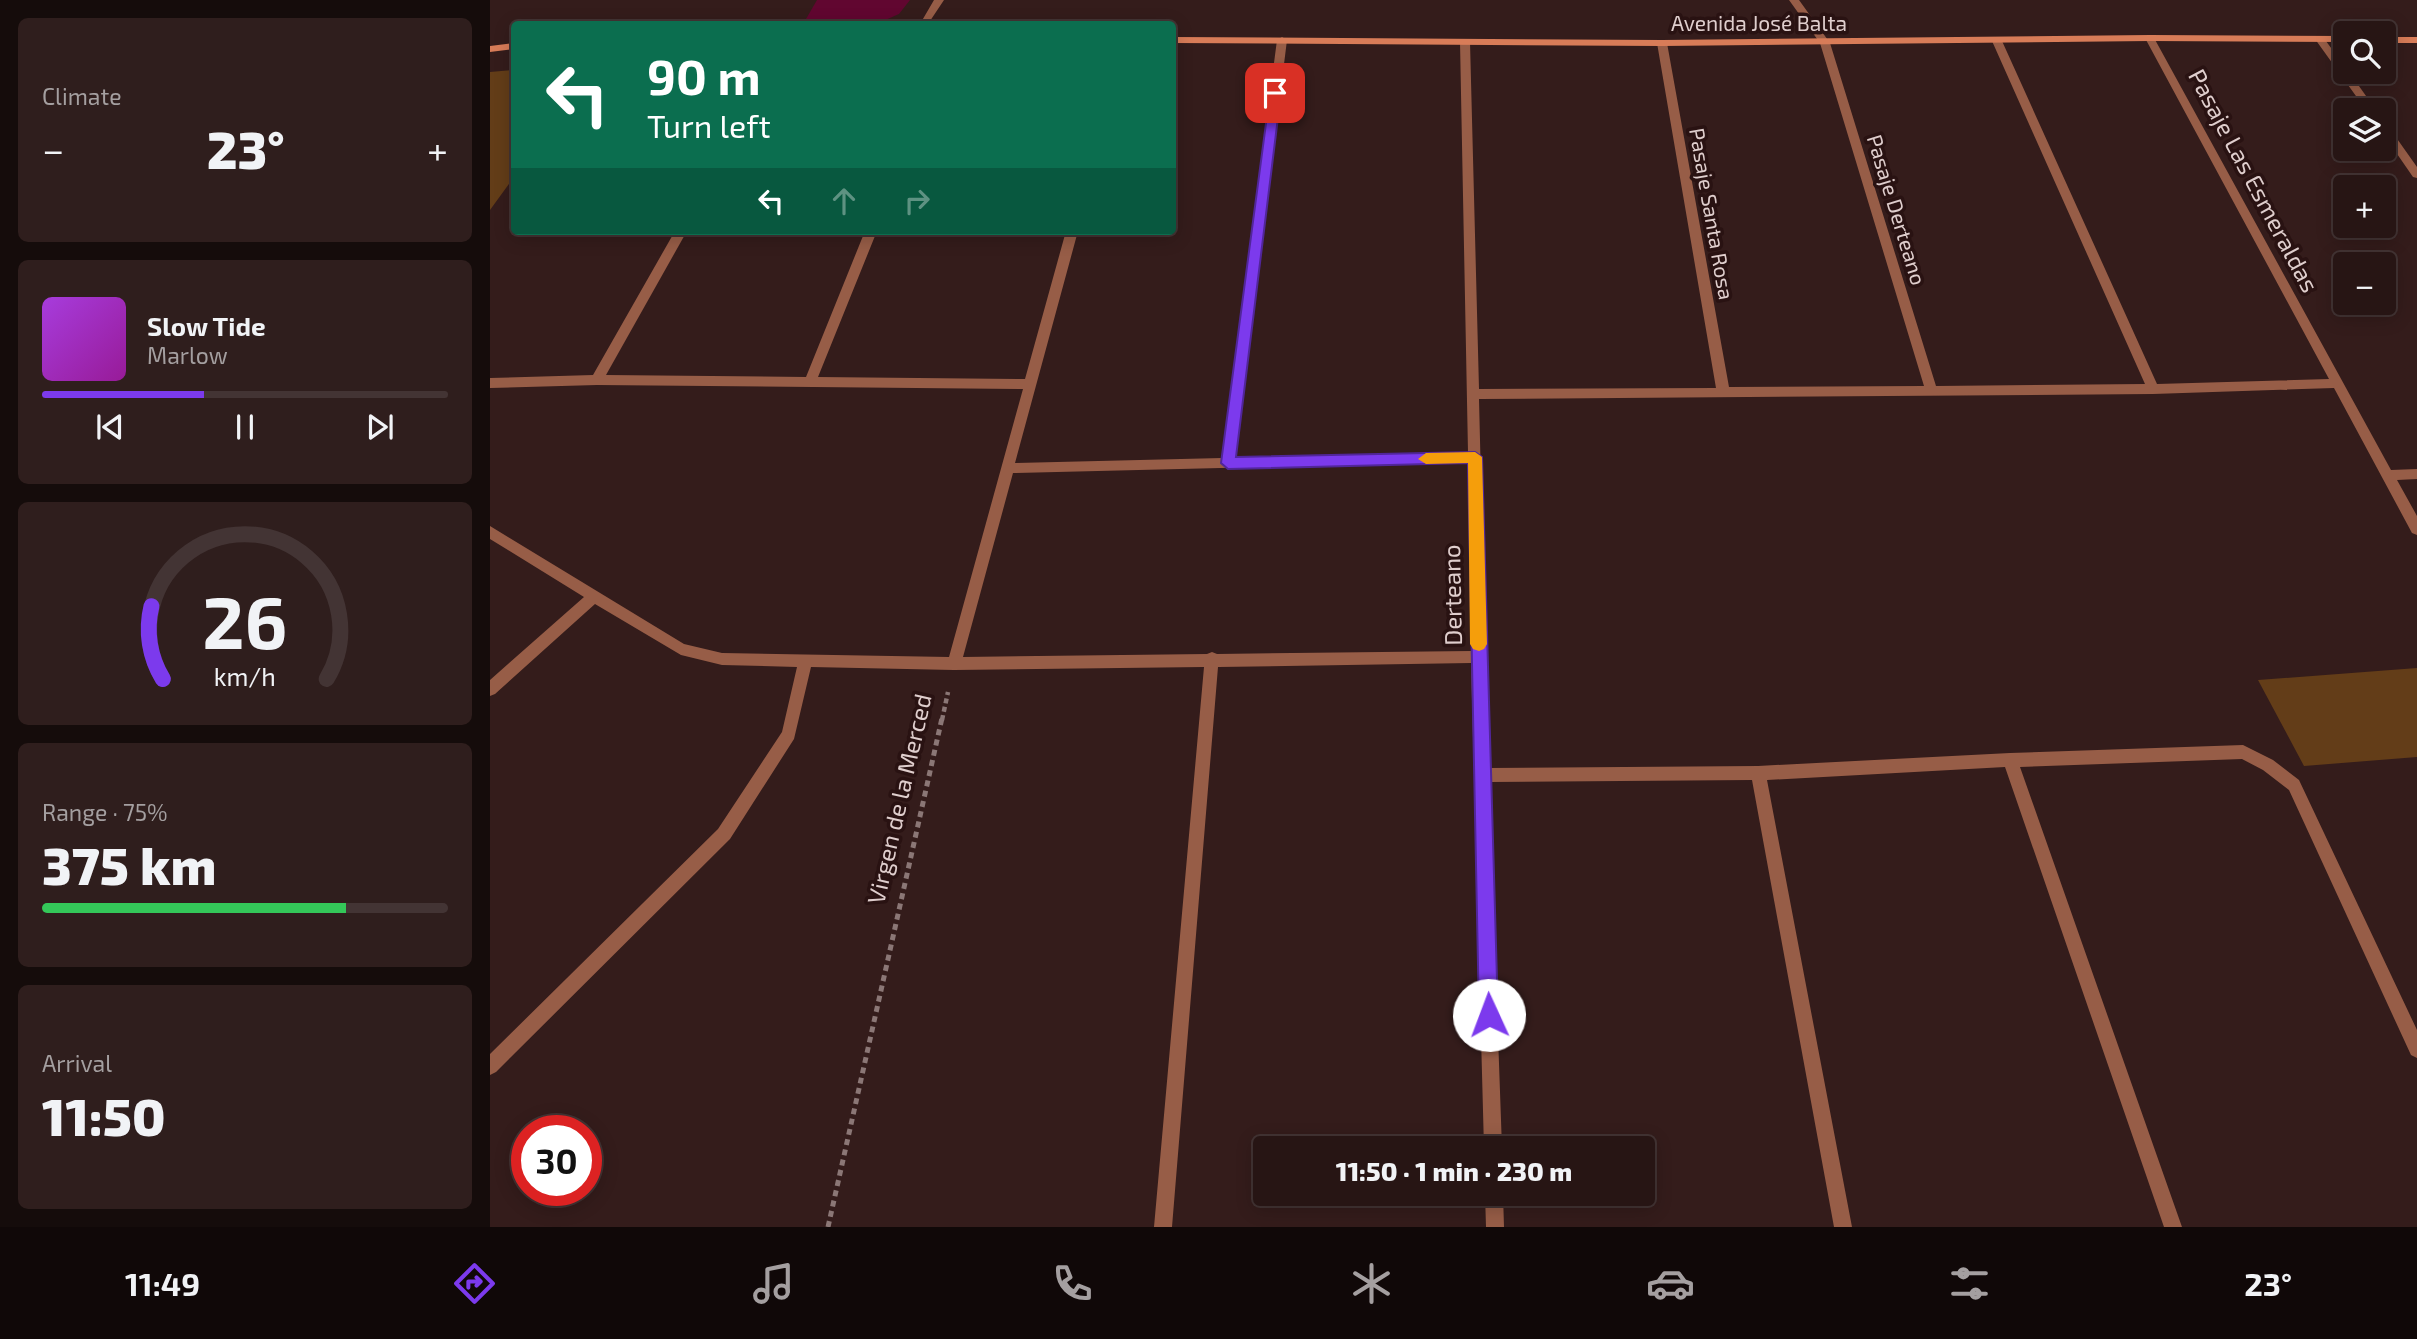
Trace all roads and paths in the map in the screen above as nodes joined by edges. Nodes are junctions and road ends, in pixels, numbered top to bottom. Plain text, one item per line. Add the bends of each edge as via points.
1 (939, 0) edge
2 (1794, 0) edge
3 (926, 21) edge
4 (2150, 38) junction
5 (2320, 39) junction
6 (2333, 39) edge
7 (1176, 40) edge
8 (1282, 40) junction
9 (2396, 40) edge
10 (2417, 40) edge
11 (1997, 41) junction
12 (1465, 42) junction
13 (1662, 43) junction
14 (1825, 43) junction
15 (511, 46) edge
16 (490, 49) edge
17 (2362, 98) edge
18 (2396, 145) edge
19 (2417, 175) edge
20 (679, 235) edge
21 (869, 235) edge
22 (1071, 235) edge
23 (597, 380) junction
24 (490, 383) edge
25 (810, 383) junction
26 (2336, 383) junction
27 (1030, 384) junction
28 (1931, 389) junction
29 (2153, 389) junction
30 (1723, 391) junction
31 (1473, 394) junction
32 (1475, 457) junction
33 (1228, 463) junction
34 (1007, 468) junction
35 (2417, 474) edge
36 (2386, 475) junction
37 (2417, 529) edge
38 (490, 532) edge
39 (594, 596) junction
40 (1479, 657) junction
41 (1212, 659) junction
42 (805, 662) junction
43 (954, 664) junction
44 (490, 689) edge
45 (2010, 760) junction
46 (1758, 773) junction
47 (1481, 775) junction
48 (2417, 1049) edge
49 (490, 1066) edge
50 (1493, 1136) edge
51 (1494, 1206) edge
52 (828, 1227) edge
53 (1163, 1227) edge
54 (1495, 1227) edge
55 (1843, 1227) edge
56 (2173, 1227) edge

1 - 3 street
2 - 14 street, Pasaje Derteano
4 - 5 main road, Avenida José Balta
4 - 11 main road, Avenida José Balta
4 - 26 street, Pasaje Las Esmeraldas
5 - 6 main road, Avenida José Balta
5 - 17 street
7 - 8 main road, Avenida José Balta
8 - 12 main road, Avenida José Balta
8 - 33 street
9 - 10 main road
11 - 14 main road, Avenida José Balta
11 - 29 street
12 - 13 main road, Avenida José Balta
12 - 31 street, Derteano
13 - 14 main road, Avenida José Balta
13 - 30 street, Pasaje Santa Rosa
14 - 28 street, Pasaje Derteano
15 - 16 main road
18 - 19 street
20 - 23 street
21 - 25 street
22 - 27 street
23 - 24 street
23 - 25 street
25 - 27 street
26 - 29 street
26 - 36 street, Pasaje Las Esmeraldas
27 - 34 street
28 - 29 street
28 - 30 street
30 - 31 street
31 - 32 street, Derteano
32 - 33 street
32 - 40 street, Derteano
33 - 34 street
34 - 43 street
35 - 36 street
36 - 37 street, Pasaje Las Esmeraldas
38 - 39 street
39 - 42 street via 681,649 722,659
39 - 44 street
40 - 41 street
40 - 47 street, Derteano
41 - 43 street
41 - 53 street
42 - 43 street
42 - 49 street via 789,734 724,834
43 - 52 path, Virgen de la Merced
45 - 46 street
45 - 48 street via 2243,752 2268,765 2294,785
45 - 56 street
46 - 47 street
46 - 55 street
47 - 50 street, Derteano
51 - 54 street

